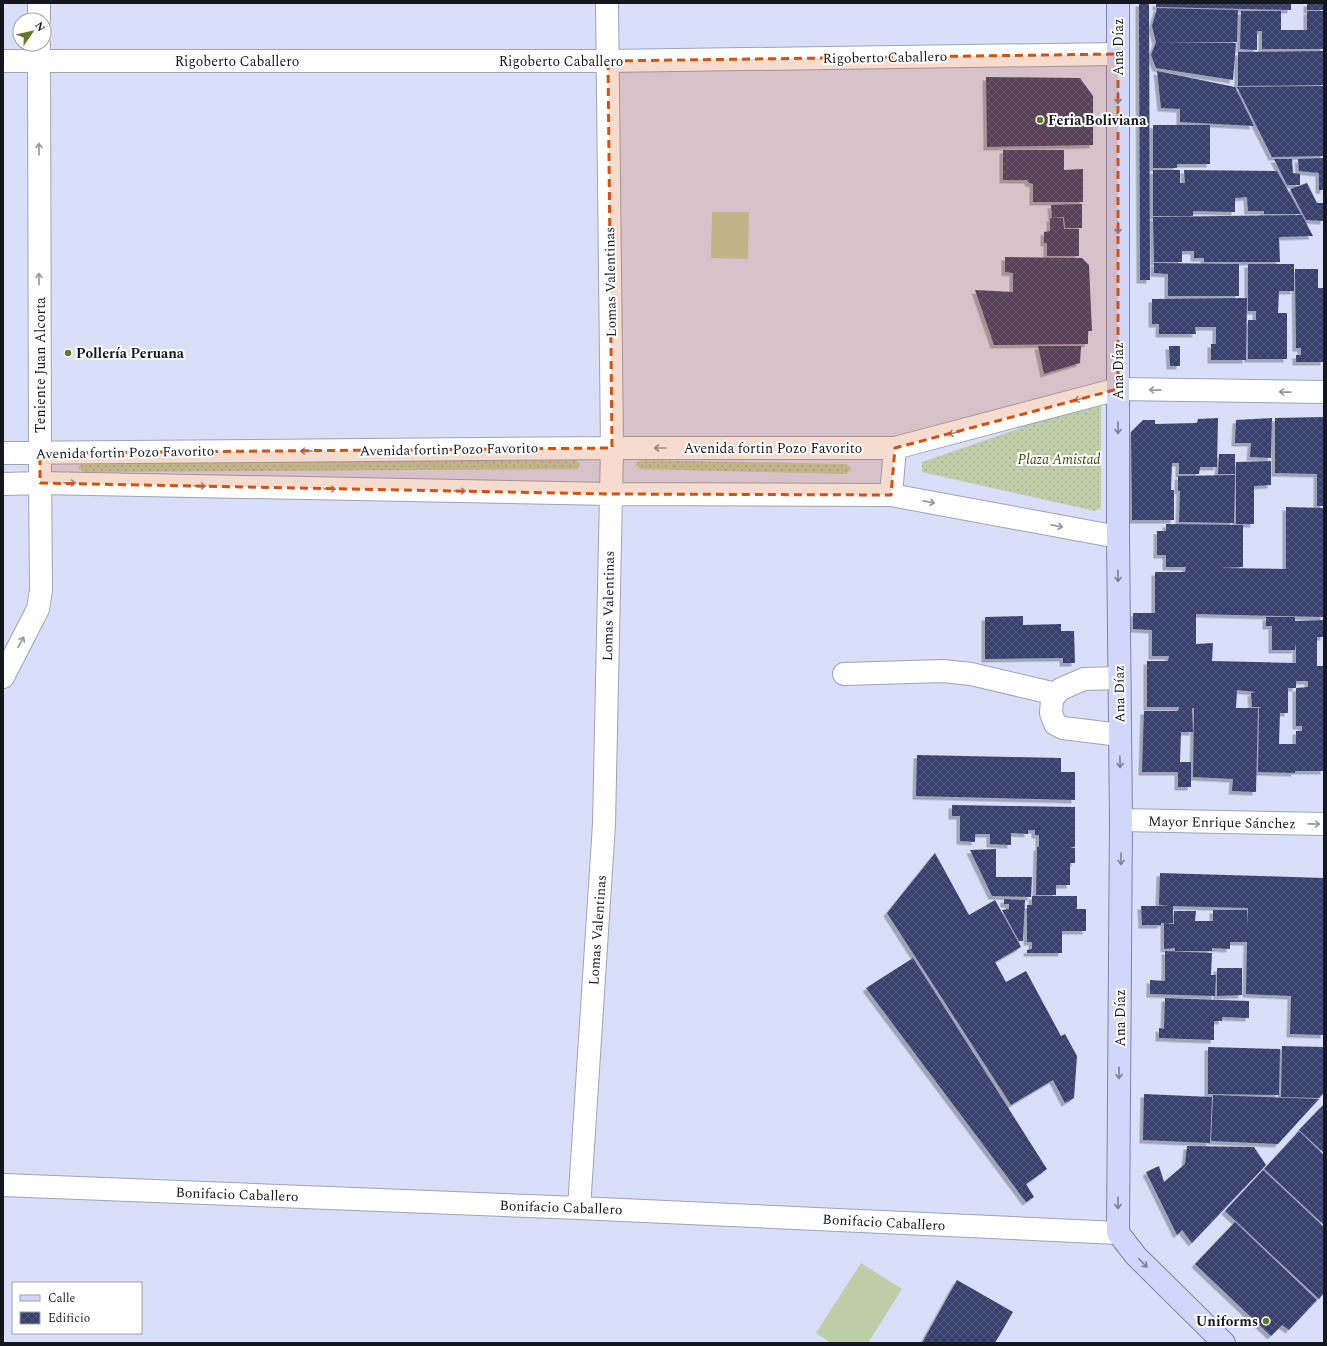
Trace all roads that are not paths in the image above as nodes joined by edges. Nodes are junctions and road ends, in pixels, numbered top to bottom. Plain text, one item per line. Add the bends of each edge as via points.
1 (607, 3) edge
2 (1118, 3) edge
3 (39, 52) edge
4 (1118, 54) junction
5 (3, 61) edge
6 (608, 61) junction
7 (1118, 389) junction
8 (1324, 392) edge
9 (612, 448) junction
10 (894, 448) junction
11 (3, 453) edge
12 (40, 453) junction
13 (40, 483) junction
14 (3, 484) edge
15 (611, 494) junction
16 (891, 495) junction
17 (1118, 537) junction
18 (844, 674) dead end
19 (3, 677) edge
20 (1119, 678) junction
21 (1056, 694) junction
22 (1120, 734) junction
23 (1121, 820) junction
24 (1324, 824) edge
25 (3, 1185) edge
26 (579, 1208) junction
27 (1118, 1233) junction
28 (1224, 1343) edge

1 - 6 street, Lomas Valentinas
2 - 4 main road, Ana Díaz
3 - 5 street, Rigoberto Caballero
3 - 6 street, Rigoberto Caballero
12 -> 3 street, Teniente Juan Alcorta
4 - 6 street, Rigoberto Caballero
4 -> 7 main road, Ana Díaz
6 - 9 street, Lomas Valentinas
8 -> 7 street, Avenida fortin Pozo Favorito
7 -> 10 street, Avenida fortin Pozo Favorito
7 -> 17 main road, Ana Díaz
10 -> 9 street, Avenida fortin Pozo Favorito
9 -> 12 street, Avenida fortin Pozo Favorito
9 - 15 street, Lomas Valentinas
10 - 16 street
11 - 12 street, Avenida fortin Pozo Favorito
12 - 13 street, Teniente Juan Alcorta
13 - 14 street, Avenida fortin Pozo Favorito
13 -> 15 street, Avenida fortin Pozo Favorito
19 -> 13 street, Teniente Juan Alcorta via 34,618 40,601
15 - 16 street, Avenida fortin Pozo Favorito
15 - 26 street, Lomas Valentinas via 604,824
16 -> 17 street, Avenida fortin Pozo Favorito
17 -> 20 main road, Ana Díaz
18 - 21 street via 942,671 971,674
20 - 21 street via 1084,679
20 - 22 main road, Ana Díaz
21 - 22 street via 1052,700 1051,713 1055,724 1063,728
22 -> 23 main road, Ana Díaz
23 -> 24 street, Mayor Enrique Sánchez
23 -> 27 main road, Ana Díaz
25 - 26 street, Bonifacio Caballero
26 - 27 street, Bonifacio Caballero
27 -> 28 main road via 1136,1256

